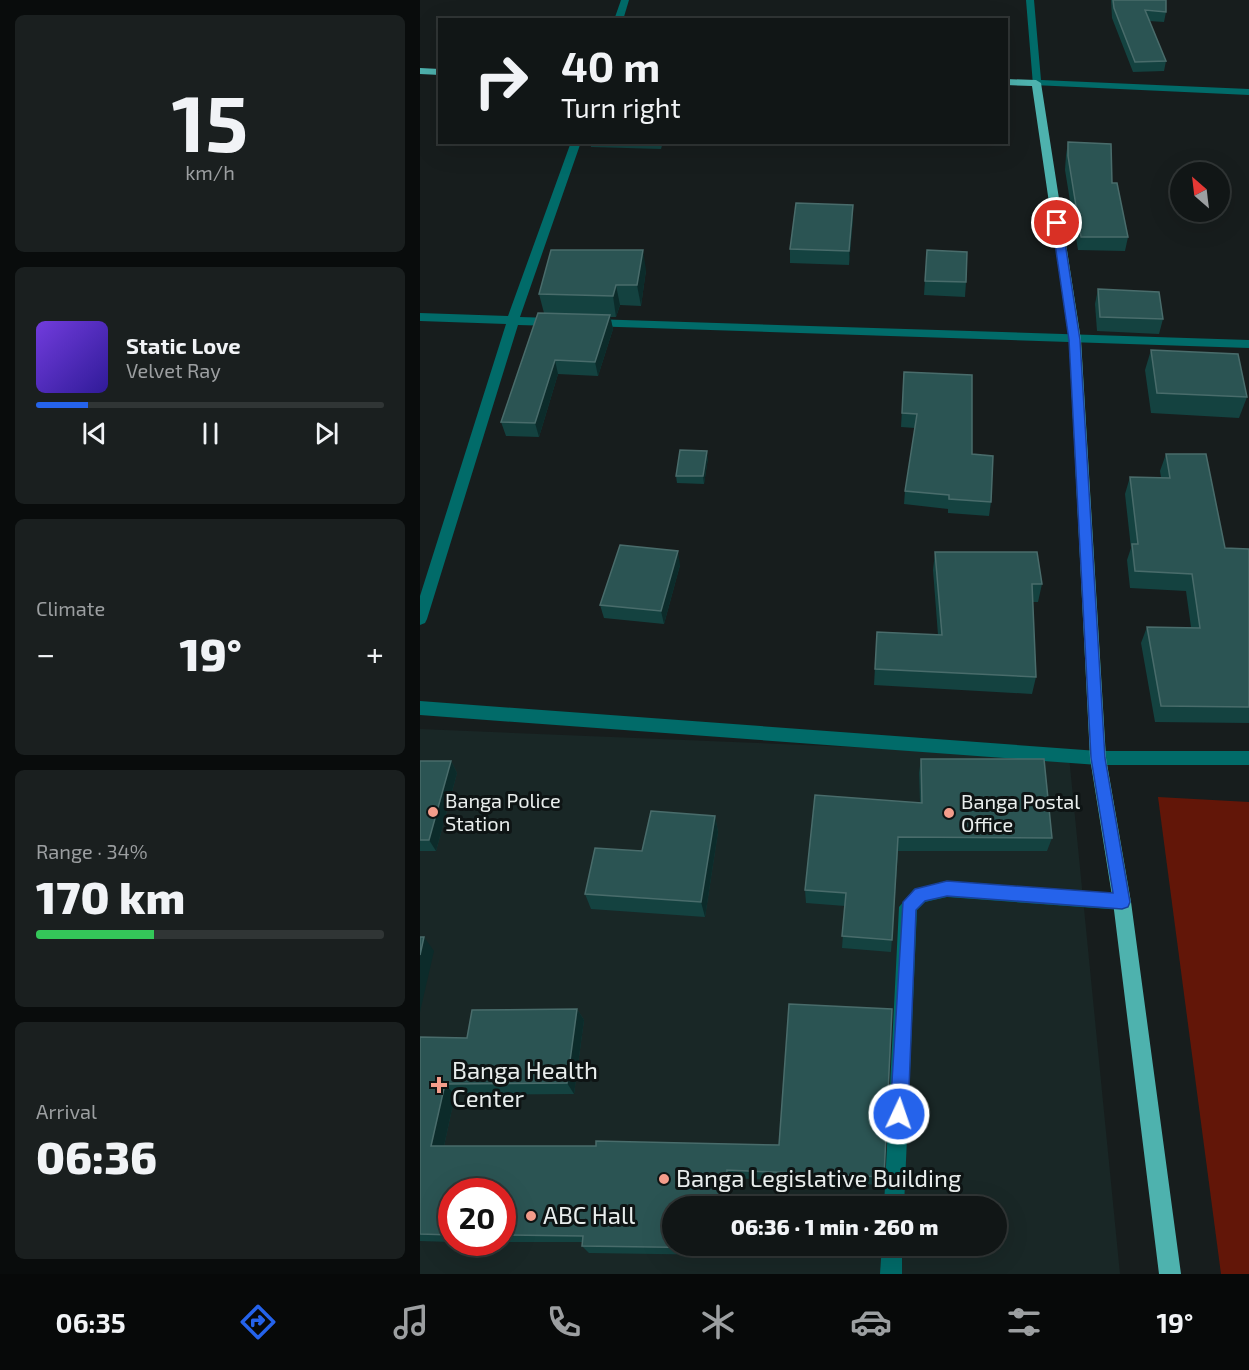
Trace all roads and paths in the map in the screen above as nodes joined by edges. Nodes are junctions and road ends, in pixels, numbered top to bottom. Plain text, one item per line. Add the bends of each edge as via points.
1 (625, 0) edge
2 (1030, 0) edge
3 (619, 18) edge
4 (420, 71) edge
5 (438, 72) edge
6 (1008, 82) edge
7 (1036, 82) junction
8 (1249, 92) edge
9 (575, 144) edge
10 (420, 317) edge
11 (513, 320) junction
12 (1075, 340) junction
13 (1249, 344) edge
14 (420, 619) edge
15 (420, 708) edge
16 (1098, 758) junction
17 (1249, 758) edge
18 (1122, 902) junction
19 (894, 1196) edge
20 (892, 1256) edge
21 (891, 1274) edge
22 (1170, 1274) edge

1 - 3 street
2 - 7 street
4 - 5 main road
6 - 7 main road
7 - 8 street
7 - 12 main road
9 - 11 street
10 - 11 street
11 - 12 street
11 - 14 street
12 - 13 street
12 - 16 main road
15 - 16 street
16 - 17 street
16 - 18 main road
18 - 19 street via 947,889 920,895 908,907
18 - 22 main road
20 - 21 street

